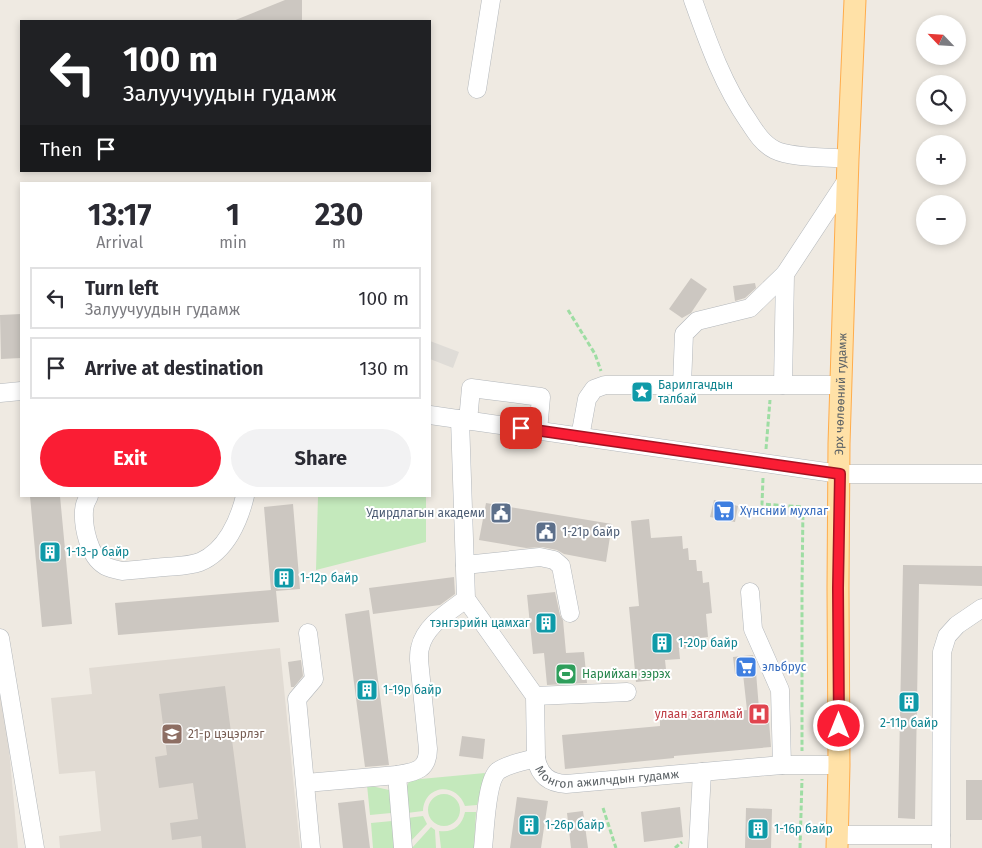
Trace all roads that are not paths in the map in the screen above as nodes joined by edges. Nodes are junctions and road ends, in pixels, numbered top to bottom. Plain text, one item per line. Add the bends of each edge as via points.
1 (491, 0) edge
2 (693, 0) edge
3 (856, 0) edge
4 (477, 89) dead end
5 (848, 159) junction
6 (847, 180) junction
7 (785, 274) junction
8 (682, 385) junction
9 (777, 385) junction
10 (841, 385) junction
11 (20, 391) edge
12 (0, 394) edge
13 (431, 415) edge
14 (464, 420) junction
15 (538, 431) junction
16 (580, 437) junction
17 (840, 474) junction
18 (982, 474) edge
19 (88, 497) edge
20 (245, 497) edge
21 (465, 565) junction
22 (750, 592) dead end
23 (466, 599) junction
24 (982, 608) edge
25 (570, 613) dead end
26 (308, 633) dead end
27 (0, 638) edge
28 (627, 692) dead end
29 (535, 696) junction
30 (536, 758) junction
31 (782, 765) junction
32 (839, 765) junction
33 (702, 772) junction
34 (396, 776) junction
35 (306, 783) junction
36 (837, 841) edge
37 (941, 842) edge
38 (35, 848) edge
39 (311, 848) edge
40 (403, 848) edge
41 (483, 848) edge
42 (698, 848) edge

1 - 4 street
2 - 5 street via 711,52 738,107 760,139 775,150 790,154
3 - 5 main road, Эрх чөлөөний гудамж
5 - 6 main road, Эрх чөлөөний гудамж
6 - 7 street
6 - 10 main road, Эрх чөлөөний гудамж
7 - 8 street via 750,308 697,321 684,334
7 - 9 street
8 - 9 street
8 - 16 street via 605,385 594,389 588,399
9 - 10 street
10 - 17 main road, Эрх чөлөөний гудамж
11 - 12 street
13 - 14 street
14 - 15 street
14 - 15 street via 471,388 541,397
14 - 21 street
15 - 16 street
16 - 17 street
17 - 18 street
17 - 32 main road, Эрх чөлөөний гудамж
19 - 20 street via 84,521 92,552 104,565 122,571 202,561 230,534 242,511
21 - 23 street
21 - 25 street via 540,557 554,560 561,566
22 - 31 street via 753,629 780,690
23 - 29 street
23 - 34 street via 436,621 420,648 428,758 415,772
24 - 37 street via 957,624 947,636 942,652
26 - 35 street via 314,679 297,699
27 - 38 street
28 - 29 street
29 - 30 street, Монгол ажилчдын гудамж
30 - 33 street, Монгол ажилчдын гудамж via 541,772 556,783
30 - 41 street via 496,772 491,782
31 - 32 street, Монгол ажилчдын гудамж
31 - 33 street, Монгол ажилчдын гудамж
32 - 36 main road, Эрх чөлөөний гудамж
33 - 42 street
34 - 35 street
34 - 40 street
35 - 39 street
36 - 37 street

